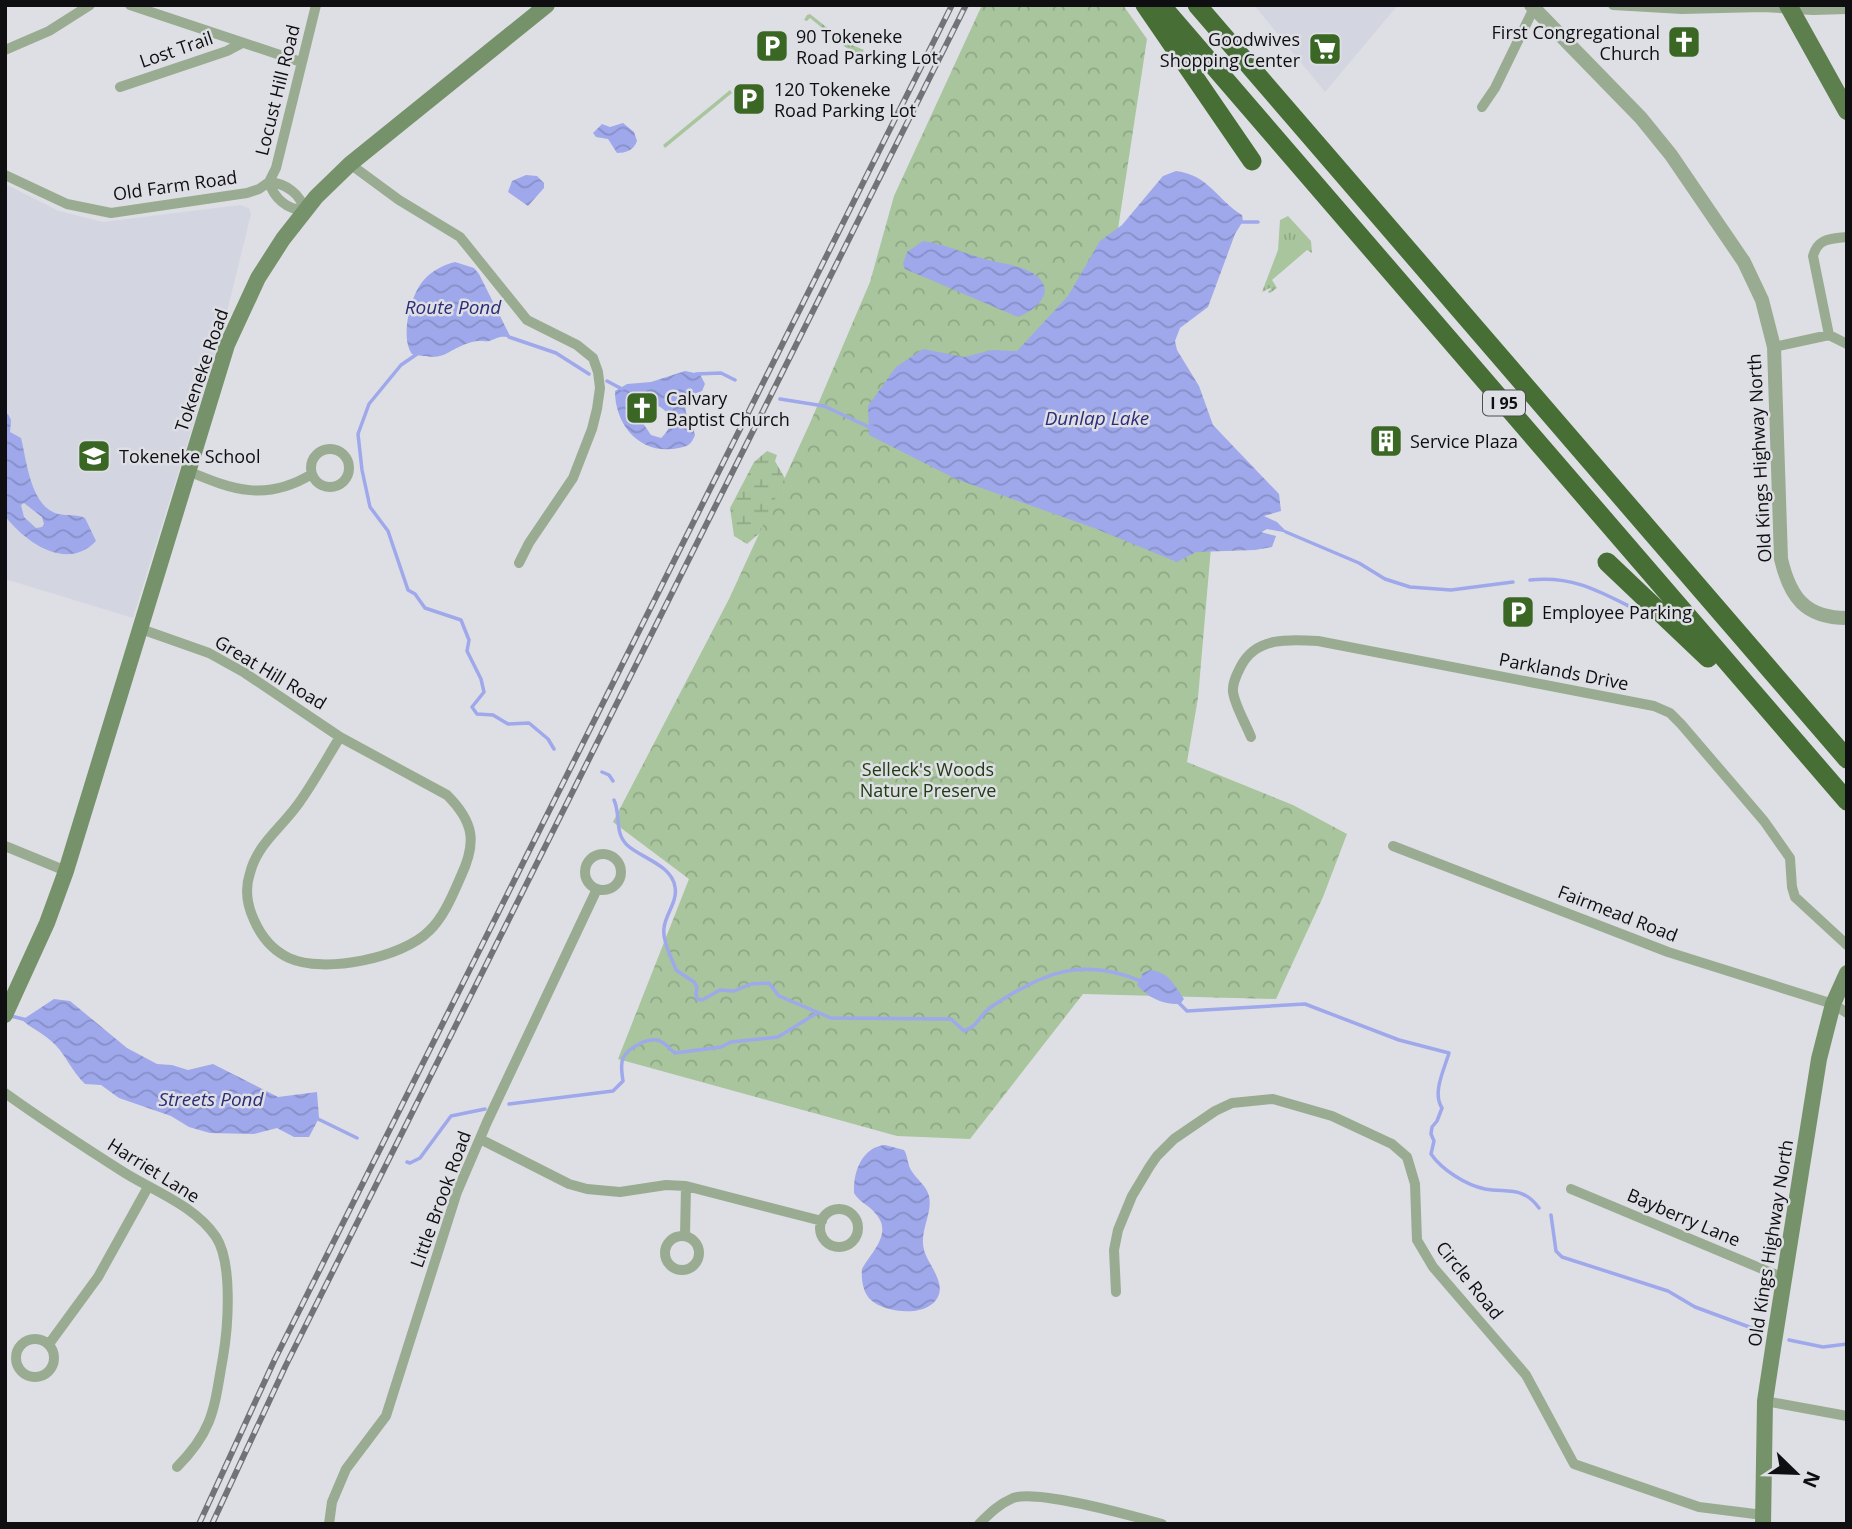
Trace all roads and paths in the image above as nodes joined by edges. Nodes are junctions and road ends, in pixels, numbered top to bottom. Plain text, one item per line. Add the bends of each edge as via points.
1 (90, 5) edge
2 (130, 5) edge
3 (316, 5) edge
4 (547, 5) edge
5 (1145, 5) edge
6 (1161, 5) edge
7 (1197, 5) edge
8 (1613, 5) edge
9 (1789, 6) edge
10 (1532, 7) edge
11 (1847, 9) edge
12 (242, 43) junction
13 (5, 50) edge
14 (301, 62) junction
15 (120, 87) dead end
16 (1482, 107) dead end
17 (1847, 111) edge
18 (1252, 161) dead end
19 (350, 164) junction
20 (5, 175) edge
21 (269, 183) junction
22 (304, 211) junction
23 (1847, 237) edge
24 (1829, 335) junction
25 (1847, 344) edge
26 (1774, 347) junction
27 (188, 471) junction
28 (312, 474) dead end
29 (1607, 562) dead end
30 (520, 563) dead end
31 (1847, 618) edge
32 (141, 629) junction
33 (340, 737) junction
34 (1251, 737) dead end
35 (1847, 759) edge
36 (1847, 801) edge
37 (5, 846) edge
38 (1393, 846) dead end
39 (66, 871) junction
40 (597, 889) dead end
41 (1847, 945) edge
42 (1847, 973) edge
43 (1840, 1008) edge
44 (6, 1013) edge
45 (5, 1093) edge
46 (480, 1139) junction
47 (686, 1186) junction
48 (148, 1187) junction
49 (1570, 1189) dead end
50 (822, 1221) dead end
51 (685, 1236) dead end
52 (1784, 1278) junction
53 (1116, 1292) dead end
54 (49, 1345) dead end
55 (1765, 1401) junction
56 (1847, 1416) edge
57 (177, 1467) dead end
58 (1763, 1519) edge
59 (329, 1524) edge
60 (979, 1524) edge
61 (1162, 1524) edge

1 - 13 street via 49,31
2 - 12 street
3 - 14 street, Locust Hill Road
4 - 19 main road, Tokeneke Road
5 - 18 highway
6 - 36 highway, I 95
7 - 35 highway, I 95
8 - 9 street via 1682,9
9 - 11 street
9 - 17 main road
10 - 16 street
10 - 26 street, Old Kings Highway North via 1671,155 1744,262 1762,300
12 - 14 street
12 - 15 street, Lost Trail
14 - 21 street, Locust Hill Road
19 - 22 main road, Tokeneke Road
19 - 30 street via 460,237 527,320 578,345 593,358 600,388 592,429 573,478
20 - 21 street, Old Farm Road via 67,204 111,213 247,193
21 - 22 street via 283,184 300,198
22 - 27 main road, Tokeneke Road via 258,278 236,323
23 - 24 street via 1821,241 1813,256
24 - 25 street
24 - 26 street
26 - 31 street, Old Kings Highway North via 1781,559 1787,582 1795,597 1808,607 1832,618
27 - 28 street via 233,489 270,491
27 - 32 main road, Tokeneke Road
29 - 36 highway
32 - 33 street, Great Hill Road via 209,653
32 - 39 main road, Tokeneke Road
33 - 33 street, Great Hill Road via 447,795 467,821 471,851 441,915 417,941 391,954 356,961 303,962 278,951 258,931 247,884 258,851 300,802
34 - 41 street, Parklands Drive via 1233,692 1235,677 1254,650 1271,641 1294,639 1654,706 1681,724 1764,821 1790,858 1795,897
37 - 39 street
38 - 43 street, Fairmead Road via 1668,952
39 - 44 main road, Tokeneke Road
40 - 46 street, Little Brook Road
42 - 43 main road, Old Kings Highway North
43 - 52 main road, Old Kings Highway North via 1819,1059
45 - 48 street, Harriet Lane
46 - 47 street via 587,1189 620,1192
46 - 59 street, Little Brook Road via 457,1192 386,1416 346,1469
47 - 50 street
47 - 51 street
48 - 54 street via 99,1277
48 - 57 street, Harriet Lane via 188,1208 217,1238 224,1263 229,1319 211,1422 196,1448
49 - 52 street, Bayberry Lane
52 - 55 main road, Old Kings Highway North
53 - 58 street, Circle Road via 1118,1230 1150,1166 1174,1139 1232,1103 1273,1099 1332,1116 1392,1144 1407,1157 1415,1184 1417,1240 1433,1266 1526,1375 1574,1464 1699,1507
55 - 56 street
55 - 58 main road, Old Kings Highway North
60 - 61 street via 996,1506 1016,1497 1055,1498

